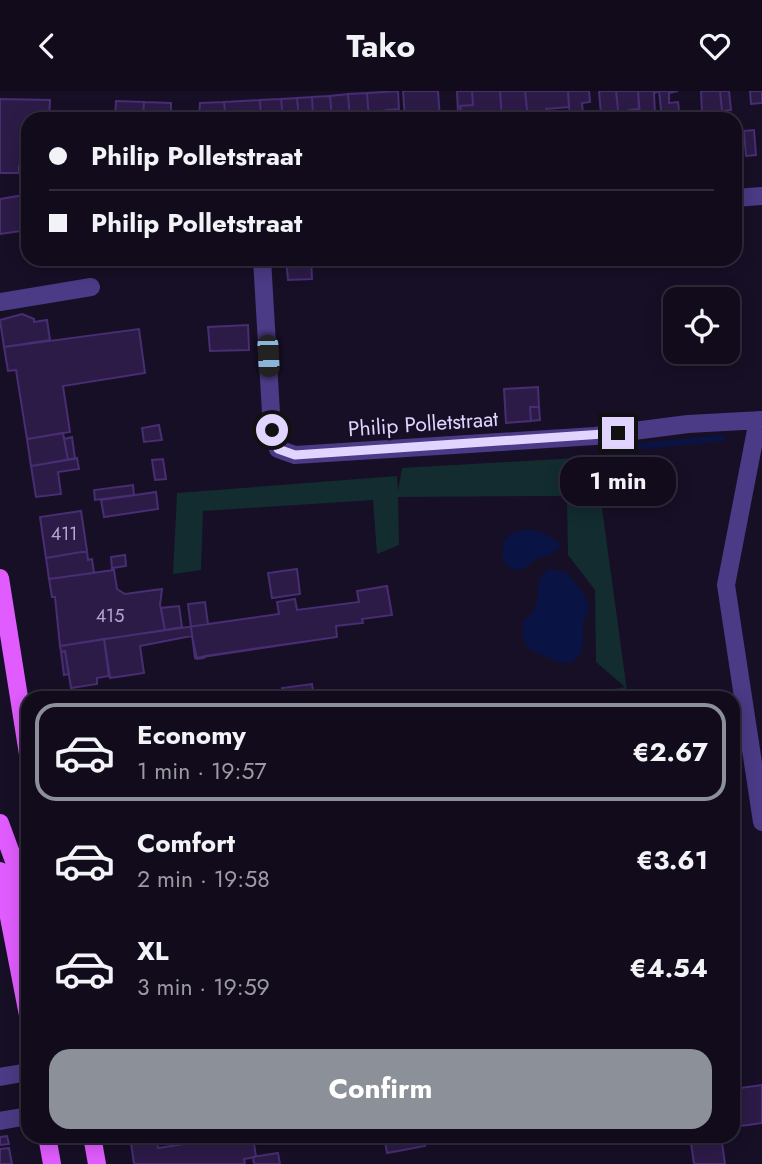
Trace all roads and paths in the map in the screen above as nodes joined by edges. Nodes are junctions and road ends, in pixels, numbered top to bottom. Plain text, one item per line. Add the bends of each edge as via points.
1 (762, 196) edge
2 (742, 197) edge
3 (262, 266) edge
4 (91, 287) dead end
5 (0, 302) edge
6 (760, 420) edge
7 (0, 577) edge
8 (21, 710) edge
9 (762, 822) edge
10 (0, 823) edge
11 (0, 871) edge
12 (21, 891) edge
13 (21, 974) edge
14 (21, 1074) edge
15 (0, 1077) edge
16 (21, 1117) edge
17 (0, 1121) edge
18 (48, 1143) edge
19 (93, 1143) edge
20 (52, 1164) edge
21 (97, 1164) edge

1 - 2 street
3 - 6 street, Philip Polletstraat via 272,430 278,449 295,455 595,436
4 - 5 street
6 - 9 street via 726,585
7 - 8 main road
10 - 12 main road
11 - 13 main road
14 - 15 street
16 - 17 street
18 - 20 main road
19 - 21 main road

